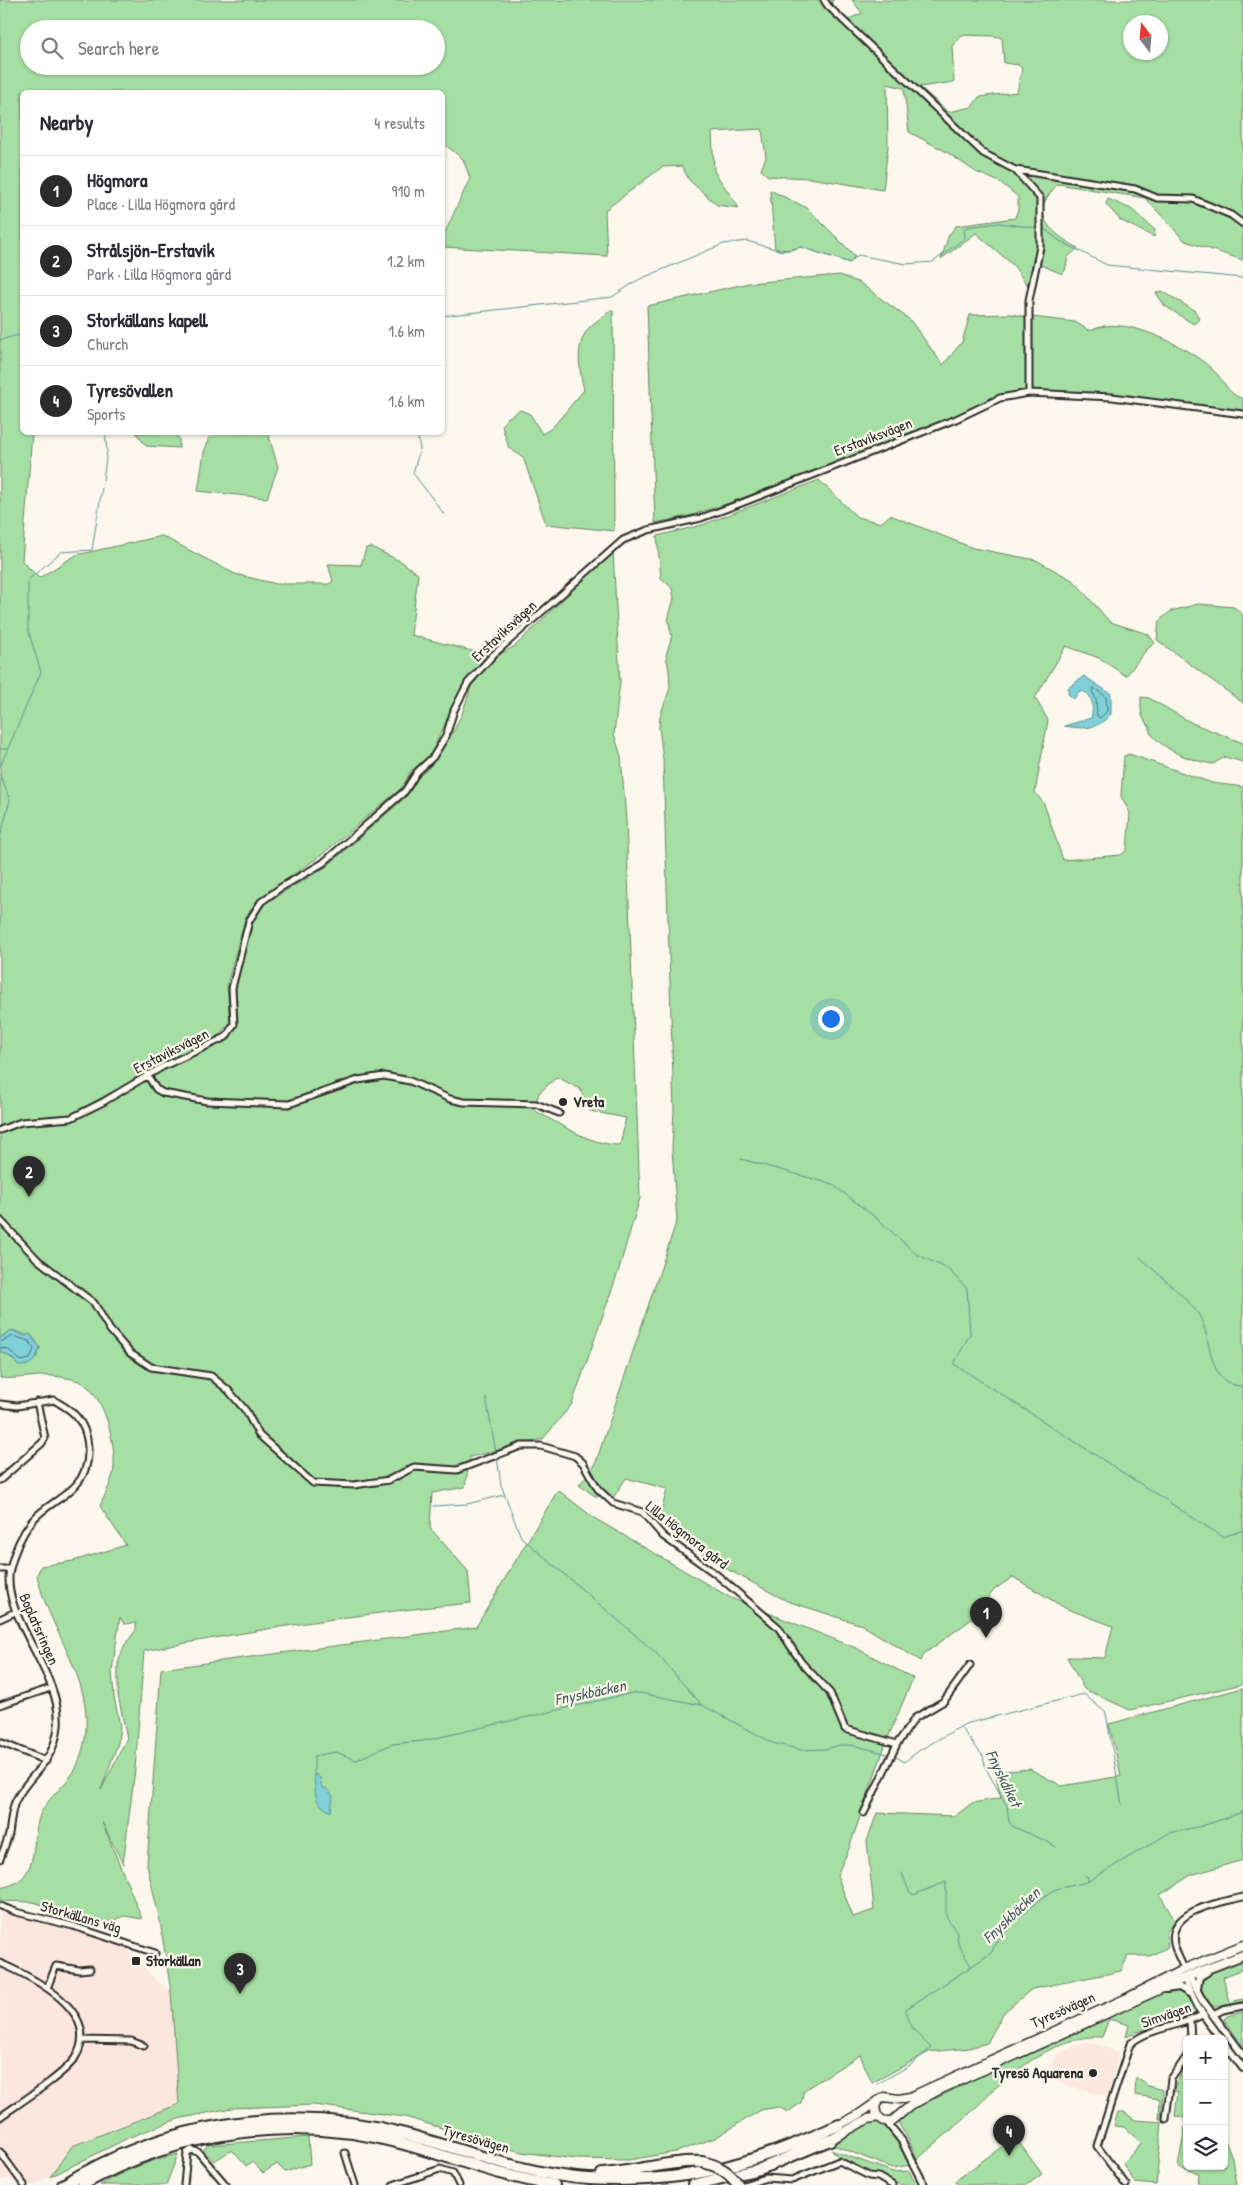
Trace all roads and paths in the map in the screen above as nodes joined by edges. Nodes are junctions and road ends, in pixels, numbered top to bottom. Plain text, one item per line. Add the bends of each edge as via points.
1 (824, 0) edge
2 (1015, 170) junction
3 (1243, 224) edge
4 (1029, 393) junction
5 (1243, 414) edge
6 (144, 1070) dead end
7 (147, 1076) junction
8 (559, 1113) dead end
9 (0, 1130) edge
10 (0, 1220) edge
11 (37, 1402) junction
12 (0, 1404) edge
13 (0, 1480) edge
14 (0, 1569) edge
15 (10, 1569) junction
16 (15, 1612) junction
17 (0, 1619) edge
18 (970, 1665) dead end
19 (51, 1688) junction
20 (0, 1705) edge
21 (0, 1742) edge
22 (897, 1744) junction
23 (46, 1761) junction
24 (864, 1813) dead end
25 (0, 1858) edge
26 (1243, 1897) edge
27 (0, 1906) edge
28 (1243, 1945) edge
29 (155, 1953) dead end
30 (1243, 1954) edge
31 (0, 1962) edge
32 (1218, 1965) junction
33 (90, 1968) dead end
34 (1184, 1969) junction
35 (1187, 1978) junction
36 (47, 1988) junction
37 (1157, 1991) junction
38 (1194, 1994) junction
39 (1243, 2006) edge
40 (1204, 2014) junction
41 (1213, 2015) junction
42 (1190, 2022) junction
43 (1191, 2035) edge
44 (1218, 2035) edge
45 (81, 2040) junction
46 (144, 2046) dead end
47 (1228, 2048) edge
48 (1243, 2055) edge
49 (1183, 2062) edge
50 (1243, 2068) edge
51 (895, 2099) junction
52 (878, 2101) junction
53 (898, 2116) junction
54 (0, 2117) edge
55 (882, 2119) junction
56 (1166, 2119) dead end
57 (839, 2125) joint
58 (898, 2134) junction
59 (830, 2140) joint
60 (0, 2152) edge
61 (345, 2153) dead end
62 (554, 2180) edge
63 (794, 2183) edge
64 (24, 2185) edge
65 (63, 2185) edge
66 (82, 2185) edge
67 (184, 2185) edge
68 (226, 2185) edge
69 (355, 2185) edge
70 (393, 2185) edge
71 (459, 2185) edge
72 (693, 2185) edge
73 (738, 2185) edge
74 (744, 2185) edge
75 (892, 2185) edge
76 (924, 2185) edge
77 (1126, 2185) edge

1 - 2 street via 983,153
2 - 3 street via 1135,189 1157,198 1193,199 1231,215
2 - 4 street via 1040,198 1040,247 1029,300
4 - 5 street, Erstaviksvägen via 1112,398
4 - 7 street, Erstaviksvägen via 1000,398 956,419 702,518 648,530 624,540 493,655 468,683 454,710 446,736 405,791 323,863 261,902 249,921 232,988 234,1024 226,1037
6 - 7 street
7 - 8 street via 156,1089 171,1096 276,1104 290,1104 358,1080 384,1076 410,1081 464,1102 536,1104
7 - 9 street, Erstaviksvägen via 71,1118 21,1122
10 - 22 street, Lilla Högmora gård via 38,1260 94,1303 110,1330 130,1353 151,1367 211,1376 240,1404 259,1435 313,1483 372,1483 389,1480 414,1468 457,1470 521,1446 540,1446 575,1456 583,1463 598,1489 613,1503 642,1512 663,1536 717,1575 778,1627 801,1662 830,1693 845,1729
11 - 12 street, Boplatsringen via 17,1406
11 - 13 street via 45,1438
11 - 15 street, Boplatsringen via 54,1400 73,1412 81,1424 89,1449 84,1471 76,1485 33,1520 17,1546
14 - 15 street
15 - 16 street, Boplatsringen via 9,1595
16 - 17 street
16 - 19 street, Boplatsringen
18 - 22 street via 944,1701 915,1718
19 - 20 street
19 - 23 street, Boplatsringen via 58,1725 54,1747
21 - 23 street
22 - 24 street
23 - 25 street, Boplatsringen via 15,1801
26 - 34 street via 1191,1912 1183,1918 1174,1932 1174,1943
27 - 29 street, Storkällans väg
28 - 34 main road, Tyresövägen
30 - 32 main road, Tyresövägen
31 - 36 street
32 - 35 main road, Tyresövägen
32 - 38 street via 1199,1977
33 - 36 street via 79,1970 56,1966
34 - 35 main road
34 - 51 main road, Tyresövägen via 910,2097
35 - 37 main road, Tyresövägen
35 - 38 street
36 - 45 street via 77,2018
37 - 38 street via 1179,1987
37 - 53 main road, Tyresövägen via 938,2090
38 - 40 street
38 - 41 street
39 - 41 street
40 - 41 street
40 - 42 street, Simvägen
40 - 44 street
41 - 48 street
42 - 43 street
42 - 77 street, Simvägen via 1135,2039 1122,2064 1098,2146
45 - 46 street via 131,2041
45 - 54 street via 74,2058 59,2073
47 - 50 street
49 - 56 street via 1171,2079
51 - 52 main road, Tyresövägen via 886,2096
51 - 53 main road via 900,2105
52 - 55 main road via 875,2109
52 - 57 main road, Tyresövägen
53 - 55 main road, Tyresövägen
53 - 58 street
55 - 58 street
55 - 59 main road, Tyresövägen via 865,2121
57 - 62 highway, Tyresövägen via 757,2159 690,2176 658,2180
58 - 76 street
59 - 72 highway, Tyresövägen via 760,2169
60 - 64 street
61 - 69 street
62 - 65 highway, Tyresövägen via 380,2128 291,2119 232,2123 175,2135 123,2153
62 - 66 highway, Tyresövägen via 510,2176 379,2138 289,2128 234,2133 181,2143 126,2162
62 - 73 highway, bridge via 702,2162 722,2169
63 - 74 street via 766,2178
63 - 75 street via 840,2161
67 - 68 street via 187,2153 191,2150 198,2152
70 - 71 street via 440,2169 452,2173

